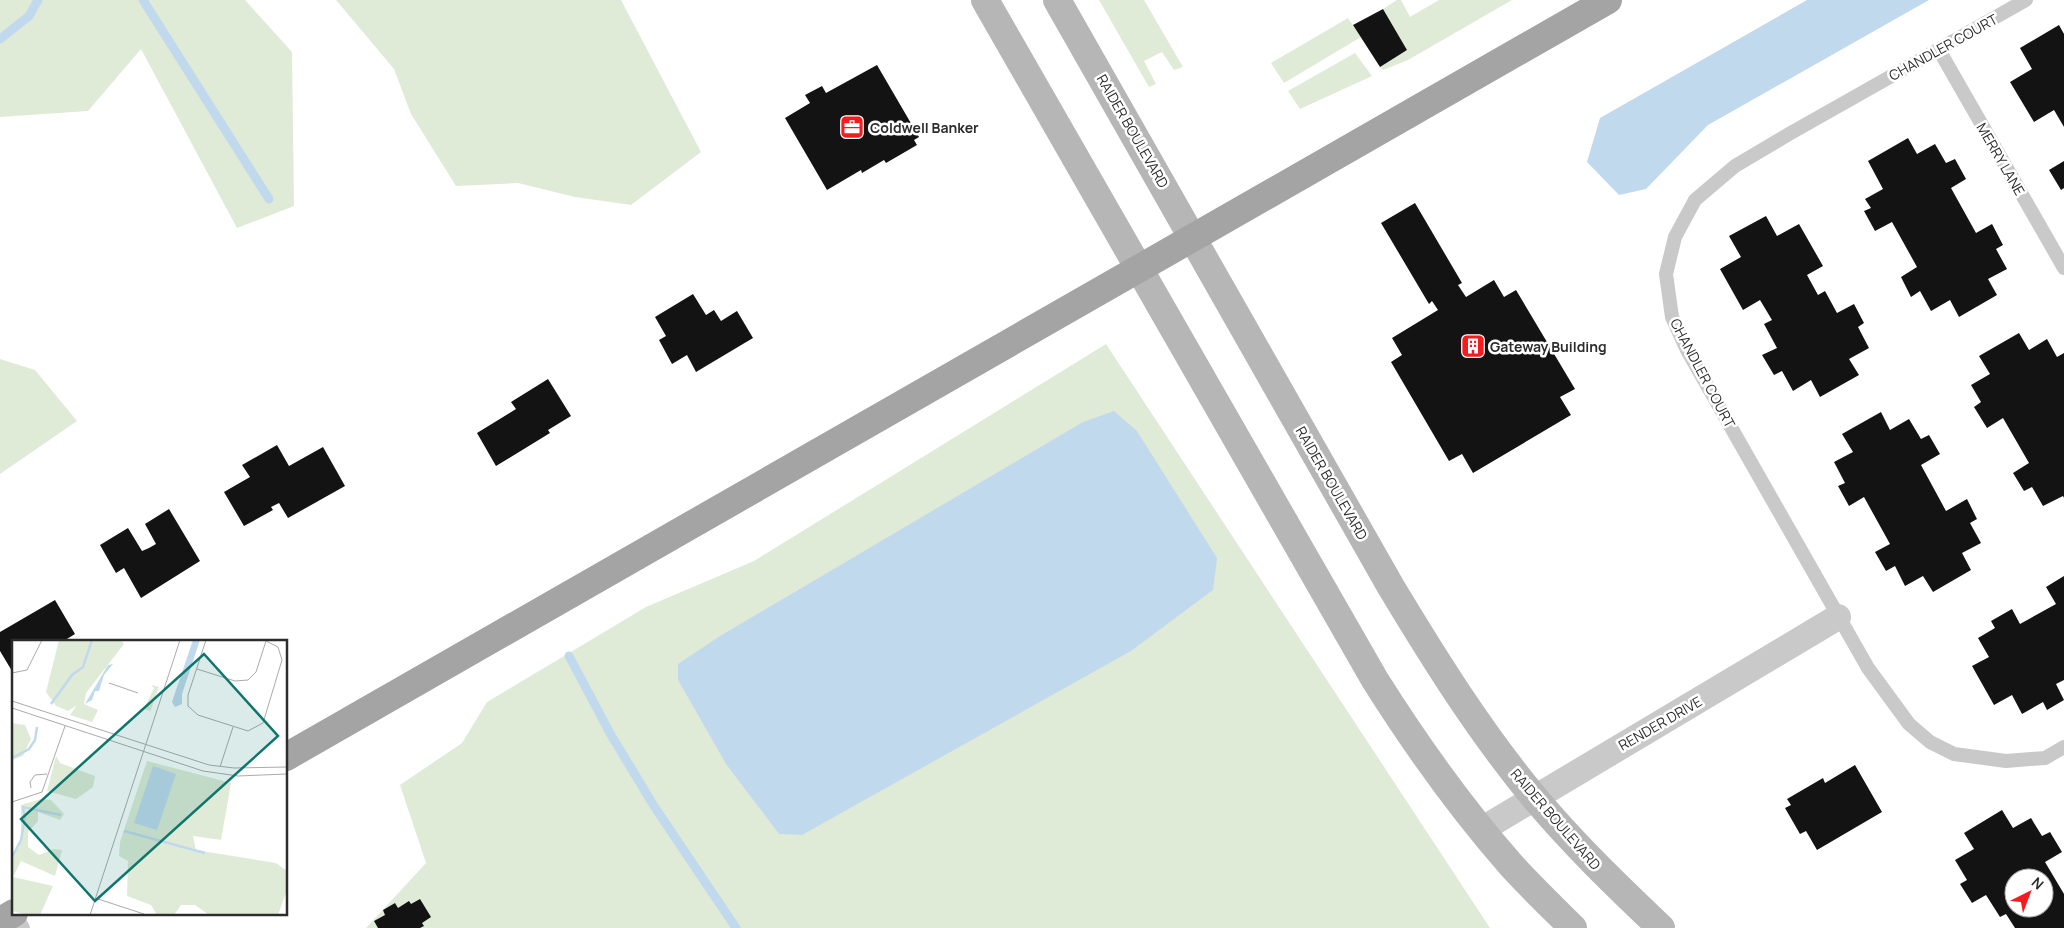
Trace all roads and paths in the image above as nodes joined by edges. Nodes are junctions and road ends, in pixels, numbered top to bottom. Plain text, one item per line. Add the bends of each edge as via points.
1 (985, 0) edge
2 (1058, 0) edge
3 (1608, 0) edge
4 (2026, 0) edge
5 (1939, 50) junction
6 (1193, 238) junction
7 (1140, 268) junction
8 (2064, 268) edge
9 (1838, 617) junction
10 (2064, 747) edge
11 (288, 756) edge
12 (1534, 797) junction
13 (1481, 830) junction
14 (12, 915) edge
15 (15, 916) edge
16 (0, 921) edge
17 (23, 928) edge
18 (1572, 928) edge
19 (1661, 928) edge

1 - 7 street
2 - 6 street, RAIDER BOULEVARD
3 - 6 main road
4 - 5 lane, CHANDLER COURT
5 - 8 lane, MERRY LANE
5 - 9 lane, CHANDLER COURT via 1735,166 1695,200 1675,237 1666,274 1672,317 1687,350
6 - 7 main road
6 - 12 street, RAIDER BOULEVARD via 1442,672
7 - 11 main road
7 - 13 street via 1375,680 1437,774
9 - 10 lane, CHANDLER COURT via 1874,677 1909,724 1930,742 1954,754 2006,761 2045,758
9 - 12 street, RENDER DRIVE
12 - 13 street, RENDER DRIVE
12 - 19 street, RAIDER BOULEVARD via 1611,881
13 - 18 street
14 - 16 main road
15 - 17 lane

